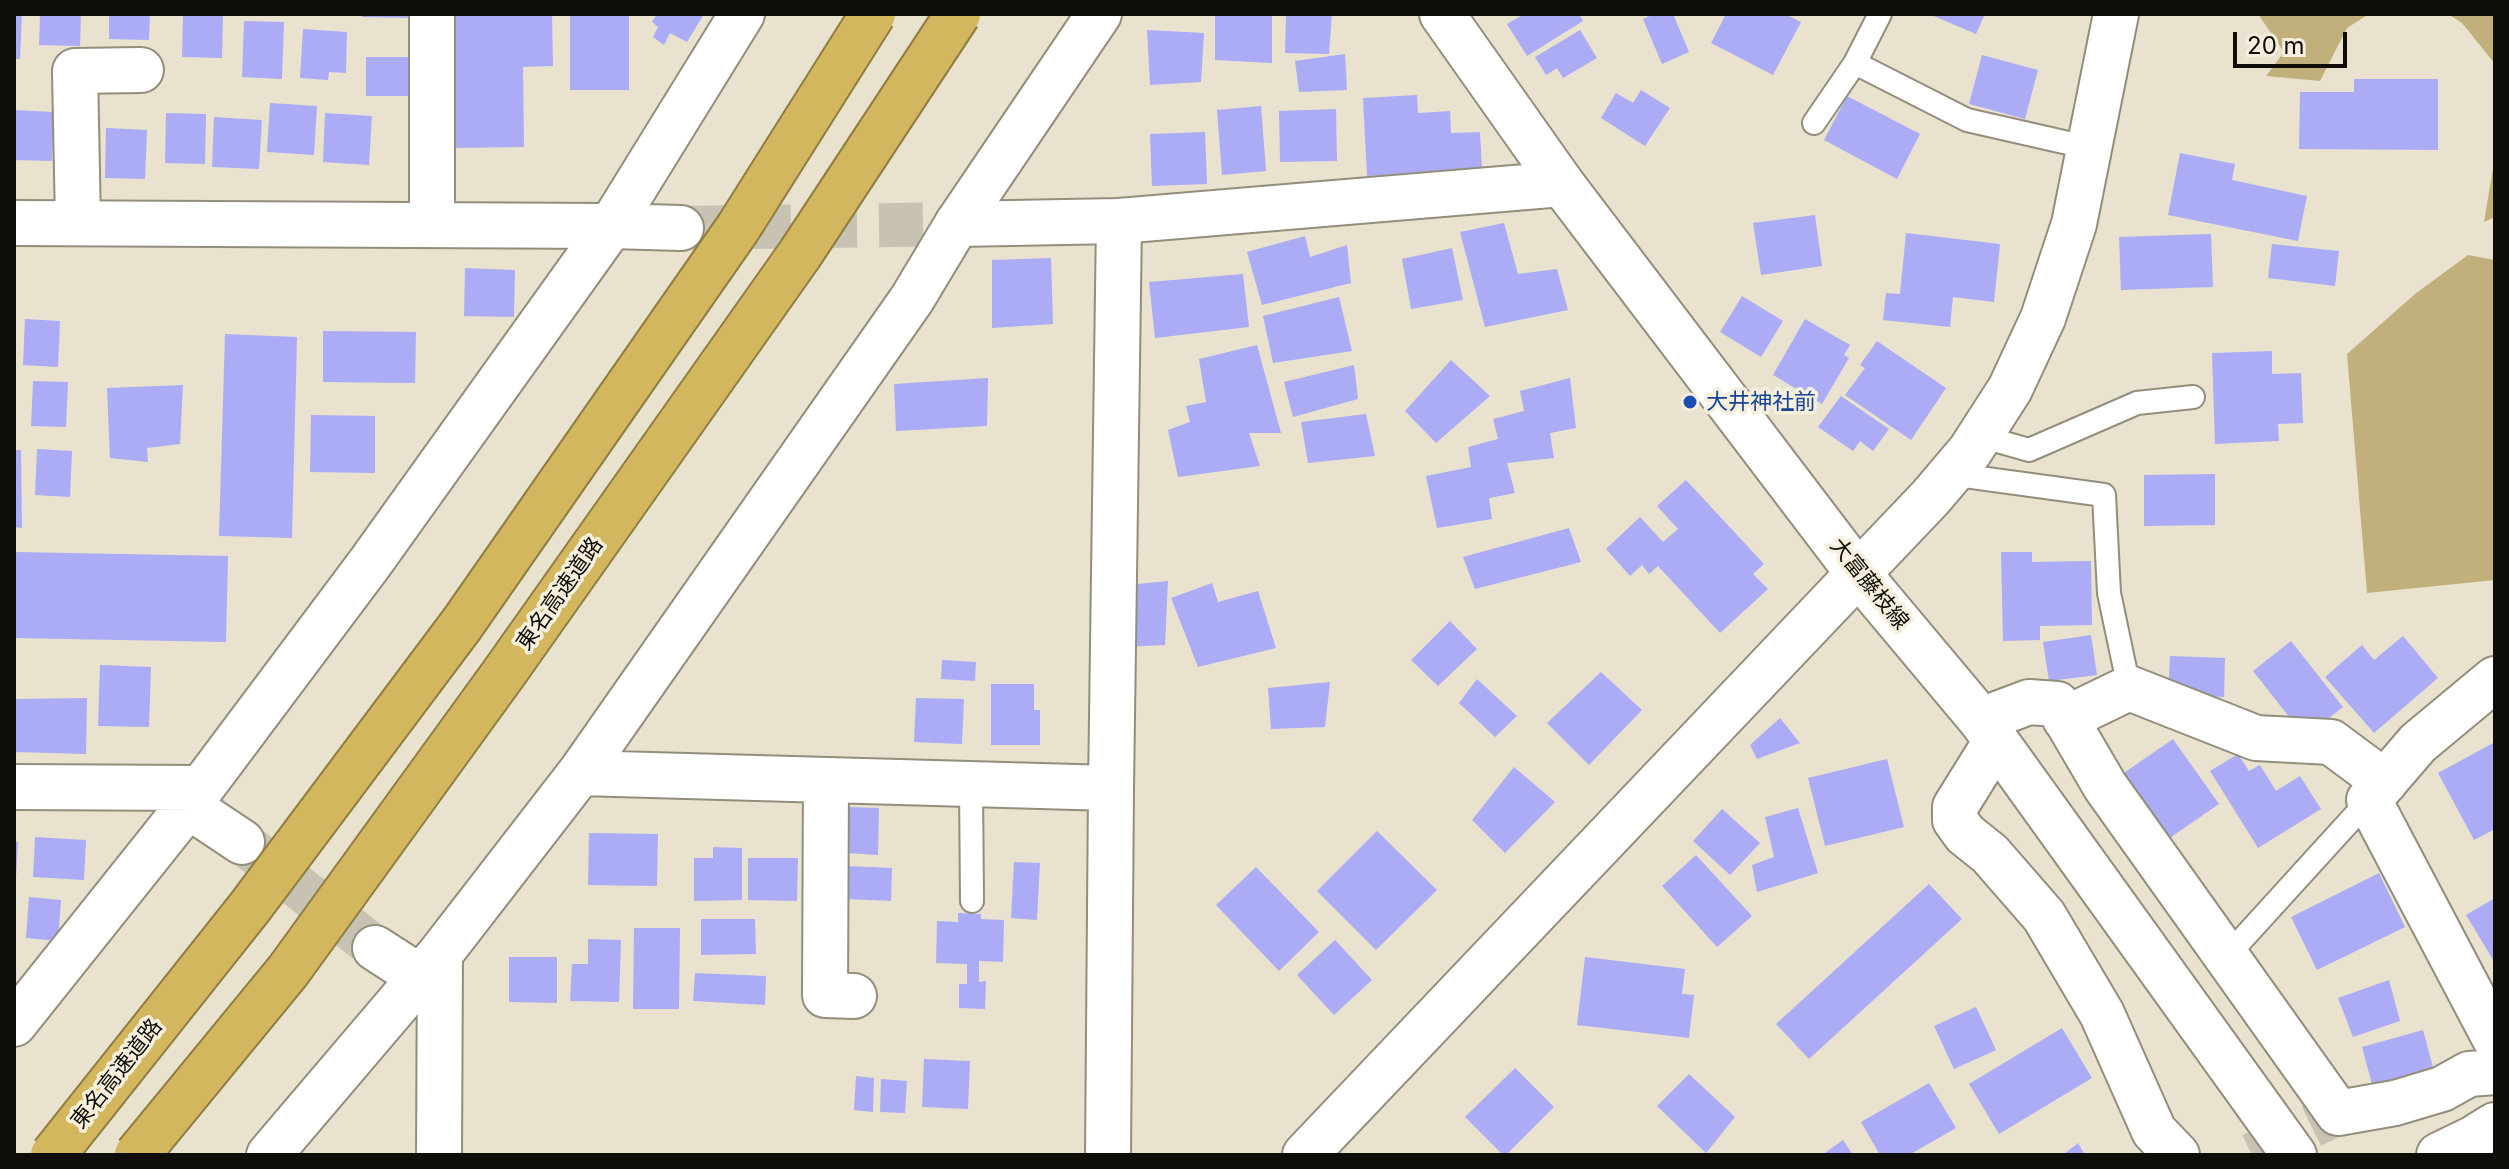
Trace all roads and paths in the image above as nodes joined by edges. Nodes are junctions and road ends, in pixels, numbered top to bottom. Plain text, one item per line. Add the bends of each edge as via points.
1 (432, 14) edge
2 (742, 14) edge
3 (873, 14) edge
4 (958, 14) edge
5 (1099, 14) edge
6 (1442, 14) edge
7 (1880, 14) edge
8 (2116, 14) edge
9 (1855, 63) junction
10 (141, 70) dead end
11 (1814, 123) dead end
12 (2090, 148) junction
13 (1562, 184) junction
14 (1119, 221) junction
15 (14, 223) edge
16 (78, 223) junction
17 (957, 224) junction
18 (432, 225) junction
19 (611, 226) junction
20 (681, 228) tunnel mouth
21 (2193, 397) dead end
22 (1980, 436) junction
23 (1950, 474) junction
24 (1857, 572) junction
25 (2495, 679) edge
26 (2129, 688) junction
27 (2065, 719) junction
28 (1989, 730) junction
29 (580, 773) junction
30 (826, 780) junction
31 (971, 784) junction
32 (14, 787) edge
33 (1111, 788) junction
34 (2377, 791) junction
35 (194, 797) junction
36 (242, 842) tunnel mouth
37 (972, 901) dead end
38 (375, 948) tunnel mouth
39 (2227, 956) junction
40 (430, 965) junction
41 (854, 996) dead end
42 (14, 1024) edge
43 (2495, 1039) edge
44 (2495, 1072) edge
45 (2495, 1125) edge
46 (53, 1155) edge
47 (137, 1155) edge
48 (269, 1155) edge
49 (439, 1155) edge
50 (1108, 1155) edge
51 (1305, 1155) edge
52 (2177, 1155) edge
53 (2294, 1155) edge
54 (2439, 1155) edge

1 - 18 street
2 - 19 street
3 - 46 highway, 東名高速道路, bridge via 738,228 462,624 250,907
4 - 47 highway, 東名高速道路, bridge via 800,254 504,673 288,971
5 - 17 street
6 - 13 street, 大富藤枝線
7 - 9 lane
8 - 12 street
9 - 11 lane
9 - 12 lane via 1967,120
10 - 16 street via 75,71
12 - 22 street via 2074,224 2043,318 2010,389
13 - 14 street
13 - 24 street, 大富藤枝線
14 - 17 street
14 - 33 street
15 - 16 street
16 - 18 street
17 - 29 street via 912,299
18 - 19 street
19 - 20 street
19 - 35 street via 370,563
21 - 22 lane via 2137,403 2029,450
22 - 23 street
23 - 24 street
23 - 26 lane via 2104,495 2109,593
24 - 28 street, 大富藤枝線
24 - 51 street
25 - 34 street via 2418,743
26 - 27 street
26 - 34 street via 2256,738 2331,742
27 - 28 street via 2057,704 2029,702
27 - 39 street via 2105,786
28 - 52 street via 1955,807 1955,820 2044,916 2102,1014 2154,1131
28 - 53 street, 大富藤枝線
29 - 30 street
29 - 40 street
30 - 31 street
30 - 41 street via 825,995
31 - 33 street
31 - 37 lane
32 - 35 street
33 - 50 street
34 - 39 lane
34 - 43 street
35 - 36 street
35 - 42 street
38 - 40 street
39 - 44 street via 2338,1113 2395,1103 2442,1089 2469,1074
40 - 48 street
40 - 49 street
45 - 54 street

